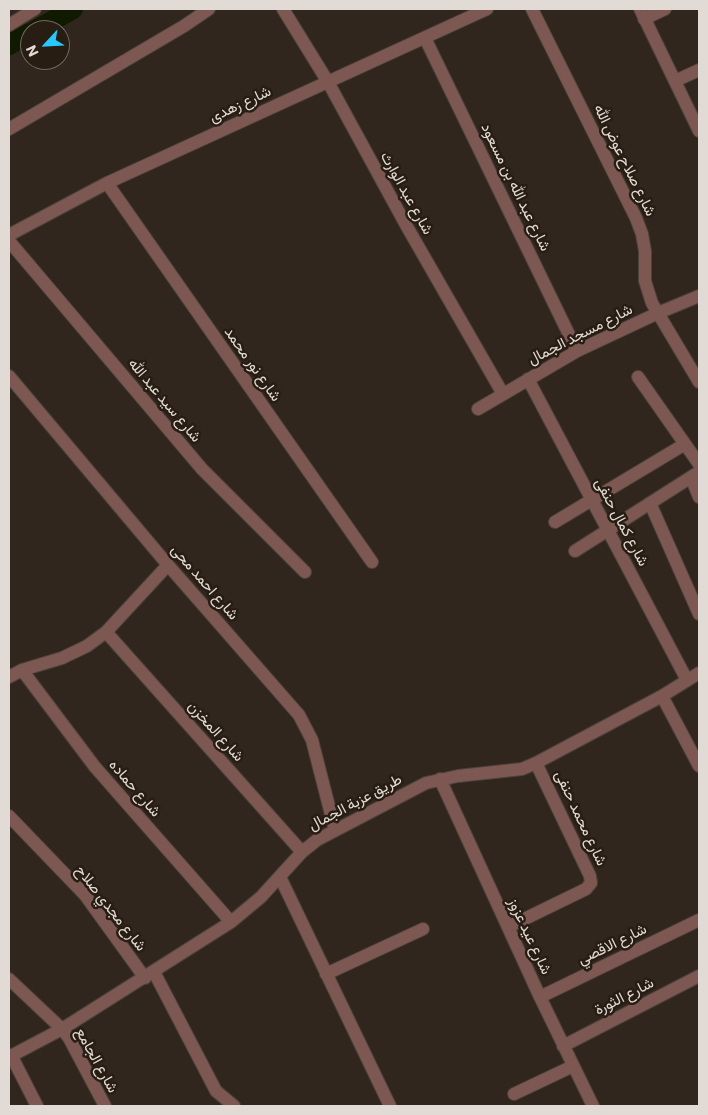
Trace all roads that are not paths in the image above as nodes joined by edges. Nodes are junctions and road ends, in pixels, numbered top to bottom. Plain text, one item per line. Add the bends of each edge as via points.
1 (35, 9) edge
2 (209, 9) edge
3 (283, 9) edge
4 (487, 9) edge
5 (532, 9) edge
6 (665, 9) edge
7 (642, 14) edge
8 (9, 25) edge
9 (425, 38) junction
10 (699, 70) edge
11 (328, 82) junction
12 (675, 82) junction
13 (9, 129) edge
14 (699, 131) edge
15 (107, 183) junction
16 (9, 234) edge
17 (9, 242) edge
18 (699, 296) edge
19 (658, 313) junction
20 (578, 351) junction
21 (9, 376) edge
22 (638, 377) dead end
23 (528, 379) junction
24 (699, 382) edge
25 (503, 394) junction
26 (478, 409) dead end
27 (685, 444) junction
28 (699, 464) edge
29 (695, 474) edge
30 (699, 498) edge
31 (592, 500) junction
32 (650, 503) junction
33 (555, 522) dead end
34 (608, 530) junction
35 (575, 551) dead end
36 (372, 562) dead end
37 (168, 565) junction
38 (305, 572) dead end
39 (699, 614) edge
40 (106, 632) junction
41 (22, 670) junction
42 (699, 673) edge
43 (9, 677) edge
44 (687, 680) junction
45 (662, 696) junction
46 (536, 763) junction
47 (699, 766) edge
48 (440, 779) junction
49 (9, 816) edge
50 (334, 830) junction
51 (302, 852) junction
52 (280, 877) junction
53 (699, 920) edge
54 (231, 922) junction
55 (508, 927) junction
56 (423, 929) dead end
57 (326, 974) junction
58 (149, 975) junction
59 (699, 976) edge
60 (9, 979) edge
61 (540, 997) junction
62 (62, 1029) junction
63 (563, 1046) junction
64 (10, 1056) edge
65 (573, 1066) junction
66 (514, 1094) dead end
67 (37, 1106) edge
68 (105, 1106) edge
69 (234, 1106) edge
70 (390, 1106) edge
71 (593, 1106) edge

1 - 8 street
2 - 13 street
3 - 11 street, شارع عبد الوارث
4 - 9 street, شارع زهدى
5 - 19 street, شارع صلاح عوض الله via 636,218 642,234 646,286
6 - 7 street
7 - 12 street
9 - 11 street, شارع زهدى
9 - 20 street, شارع عبد الله بن مسعود
10 - 12 street
11 - 15 street, شارع زهدى
11 - 25 street, شارع عبد الوارث
12 - 14 street
15 - 16 street, شارع زهدى
15 - 36 street, شارع نور محمد
17 - 38 street, شارع سيد عبد الله via 202,469
18 - 19 street, شارع مسجد الجمال
19 - 20 street, شارع مسجد الجمال
19 - 24 street, شارع صلاح عوض الله
20 - 23 street, شارع مسجد الجمال
21 - 37 street, شارع احمد محى
22 - 27 street
23 - 25 street, شارع مسجد الجمال
23 - 31 street, شارع كمال حنفى
25 - 26 street, شارع مسجد الجمال
27 - 28 street
27 - 31 street
29 - 30 street
29 - 32 street
31 - 33 street
31 - 34 street, شارع كمال حنفى
32 - 34 street
32 - 39 street
34 - 35 street
34 - 44 street, شارع كمال حنفى
37 - 40 street
37 - 50 street, شارع احمد محى via 299,715 312,740
40 - 41 street via 88,646 62,658
40 - 51 street, شارع المخزن
41 - 43 street
41 - 54 street, شارع حماده via 95,767
42 - 44 street, طريق عزبة الجمال
44 - 45 street, طريق عزبة الجمال
45 - 46 street, طريق عزبة الجمال
45 - 47 street
46 - 48 street, طريق عزبة الجمال via 505,772
46 - 55 street, شارع محمد حنفى via 591,883 586,889
48 - 50 street, طريق عزبة الجمال
48 - 55 street, شارع عيد عزوز
49 - 58 street, شارع مجدي صلاح via 85,895
50 - 51 street, طريق عزبة الجمال
51 - 52 street, طريق عزبة الجمال
52 - 54 street, طريق عزبة الجمال
52 - 57 street
53 - 61 street, شارع الاقصي
54 - 58 street, طريق عزبة الجمال
55 - 61 street, شارع عيد عزوز
56 - 57 street
57 - 70 street
58 - 62 street, طريق عزبة الجمال
58 - 69 street, شارع مجدي صلاح via 216,1091
59 - 63 street, شارع الثورة
60 - 62 street, شارع الجامع
61 - 63 street, شارع عيد عزوز
62 - 64 street, طريق عزبة الجمال
62 - 68 street, شارع الجامع
63 - 65 street, شارع عيد عزوز
64 - 67 street
65 - 66 street
65 - 71 street, شارع عيد عزوز

